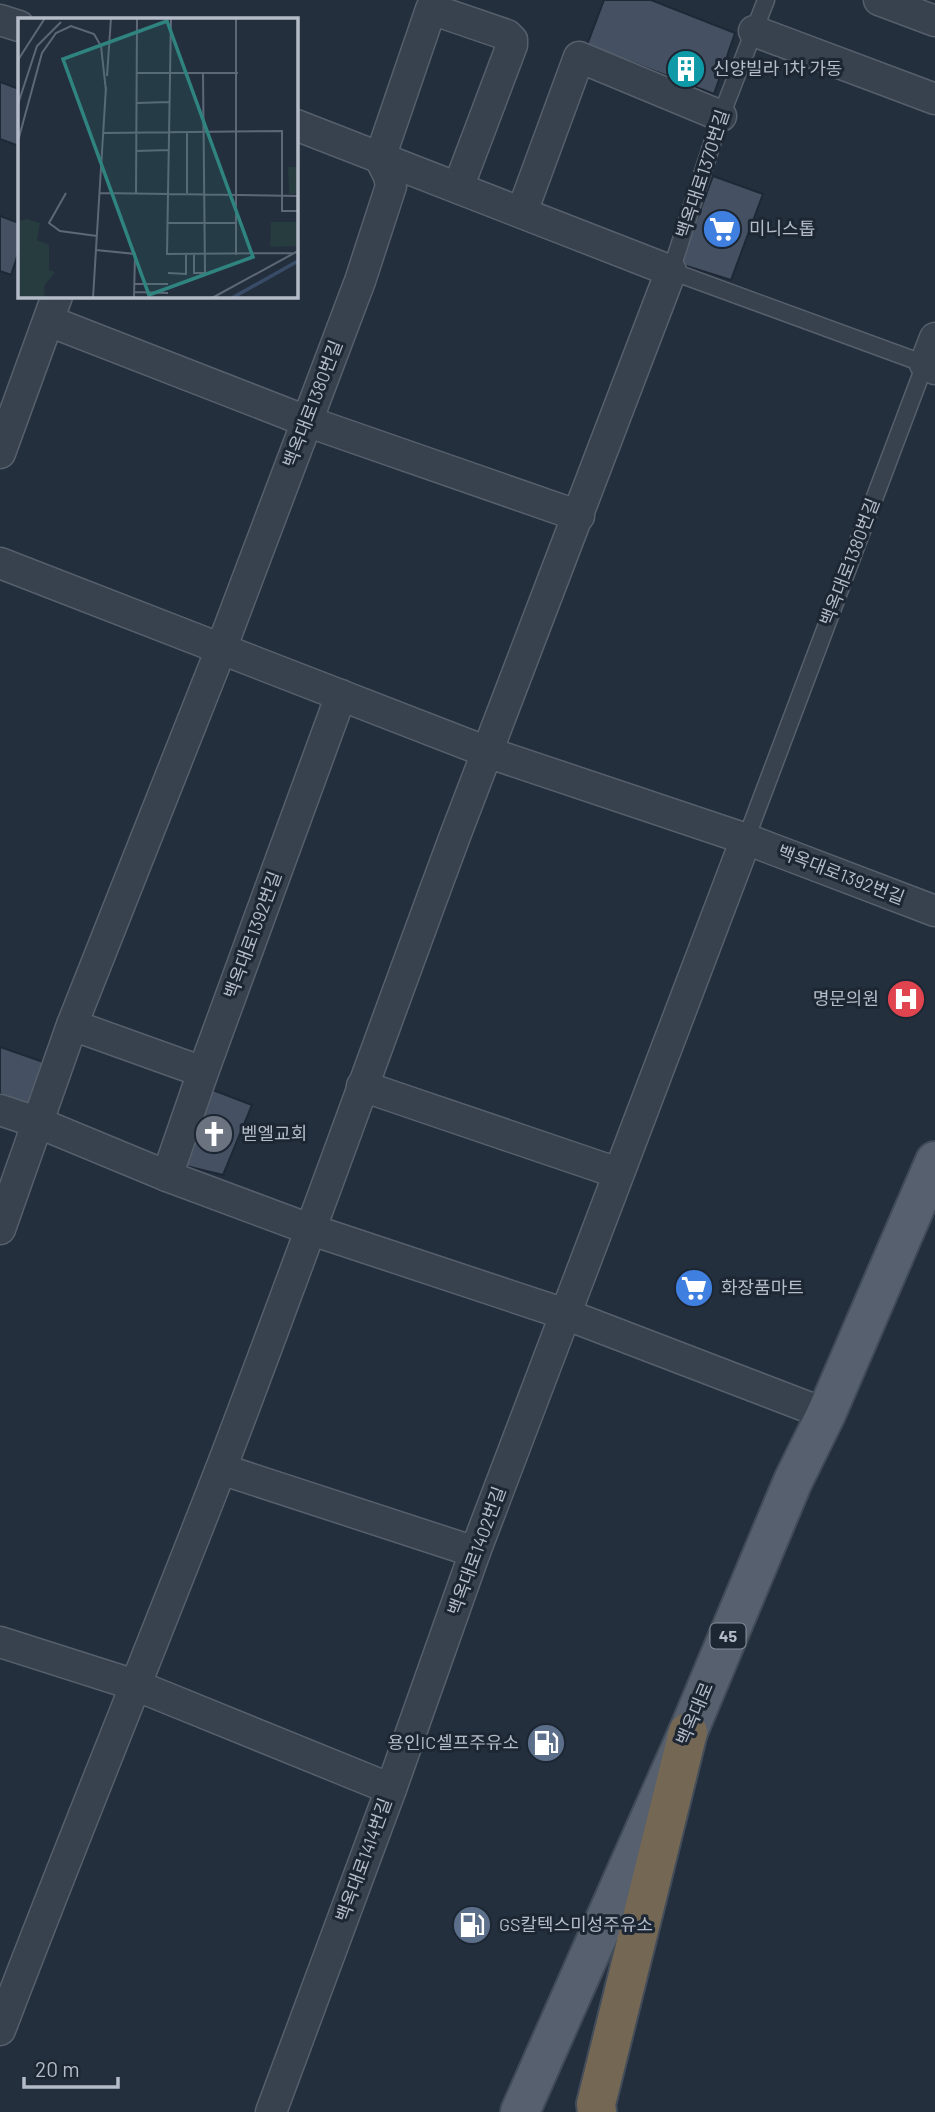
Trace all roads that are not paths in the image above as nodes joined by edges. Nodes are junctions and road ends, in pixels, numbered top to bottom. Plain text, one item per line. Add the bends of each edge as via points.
1 (766, 0) edge
2 (879, 0) edge
3 (0, 19) edge
4 (935, 21) edge
5 (18, 26) edge
6 (754, 31) junction
7 (935, 99) edge
8 (721, 116) junction
9 (298, 126) edge
10 (380, 158) junction
11 (458, 188) junction
12 (522, 212) junction
13 (671, 271) junction
14 (53, 308) edge
15 (932, 357) edge
16 (306, 421) junction
17 (0, 453) edge
18 (579, 516) junction
19 (0, 563) edge
20 (221, 649) junction
21 (341, 695) junction
22 (487, 752) junction
23 (746, 839) junction
24 (935, 911) edge
25 (72, 1025) junction
26 (203, 1072) junction
27 (362, 1086) junction
28 (0, 1110) edge
29 (39, 1123) junction
30 (935, 1161) edge
31 (618, 1173) junction
32 (167, 1176) junction
33 (0, 1229) edge
34 (312, 1230) junction
35 (565, 1314) junction
36 (826, 1414) junction
37 (220, 1469) junction
38 (475, 1552) junction
39 (0, 1642) edge
40 (135, 1685) junction
41 (688, 1732) junction
42 (391, 1789) junction
43 (0, 2030) edge
44 (271, 2112) edge
45 (520, 2112) edge
46 (597, 2112) edge

1 - 6 lane, 백옥대로1370번길
2 - 4 street
3 - 5 street
6 - 7 street
6 - 8 lane, 백옥대로1370번길
8 - 12 street via 579,57
8 - 13 lane, 백옥대로1370번길
9 - 10 street, 백옥대로1380번길
10 - 11 street, 백옥대로1380번길
10 - 11 street via 431,9 508,35 512,45
10 - 16 street, 백옥대로1380번길 via 391,186
11 - 12 street, 백옥대로1380번길
12 - 13 street, 백옥대로1380번길
13 - 15 lane, 백옥대로1380번길
13 - 18 street
14 - 16 street
14 - 17 street
15 - 23 lane, 백옥대로1380번길
16 - 18 street
16 - 20 street, 백옥대로1380번길
18 - 22 street
19 - 20 street, 백옥대로1392번길
20 - 21 street, 백옥대로1392번길
20 - 25 street
21 - 22 street, 백옥대로1392번길
21 - 26 street, 백옥대로1392번길
22 - 23 street, 백옥대로1392번길
22 - 27 street
23 - 24 street, 백옥대로1392번길
23 - 31 street
25 - 26 street
25 - 29 street
26 - 32 street, 백옥대로1392번길
27 - 31 street
27 - 34 street
28 - 29 street
29 - 32 street
29 - 33 street
30 - 36 main road, 백옥대로 / 45
31 - 35 street
32 - 34 street
34 - 35 street
34 - 37 street
35 - 36 street
35 - 38 street, 백옥대로1402번길
36 - 41 main road, 백옥대로 / 45 via 793,1481
37 - 38 street
37 - 40 street
38 - 42 street, 백옥대로1402번길
39 - 40 street, 백옥대로1414번길
40 - 42 street, 백옥대로1414번길
40 - 43 street
41 - 45 main road, 백옥대로 / 45
41 - 46 highway
42 - 44 street, 백옥대로1414번길

